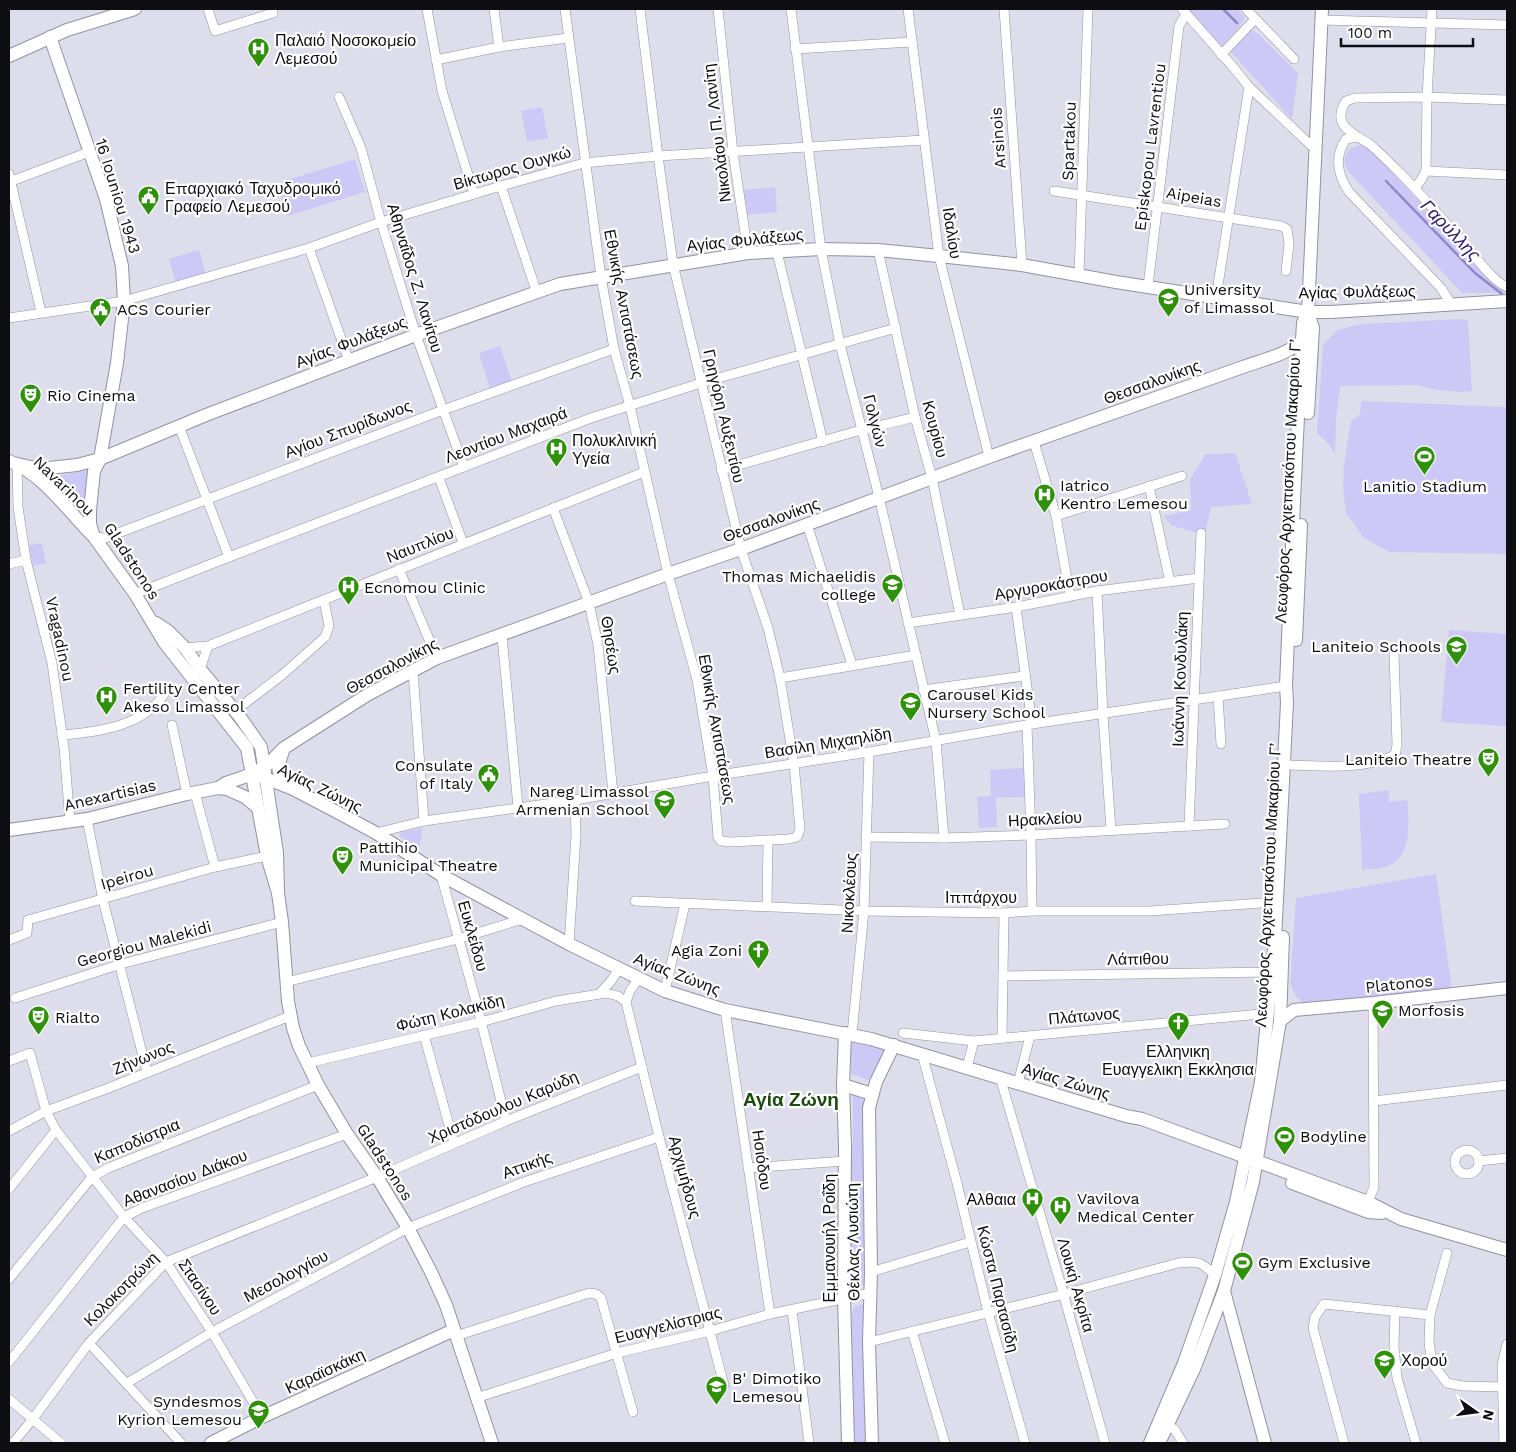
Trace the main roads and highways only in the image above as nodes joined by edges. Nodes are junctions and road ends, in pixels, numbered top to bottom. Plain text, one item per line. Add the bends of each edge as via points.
1 (135, 9) edge
2 (1322, 14) edge
3 (50, 37) junction
4 (9, 56) edge
5 (1507, 301) edge
6 (1308, 312) junction
7 (1302, 341) junction
8 (1284, 352) junction
9 (1301, 364) junction
10 (100, 459) junction
11 (13, 463) edge
12 (94, 537) junction
13 (1296, 556) junction
14 (151, 620) junction
15 (261, 748) junction
16 (284, 748) junction
17 (265, 767) junction
18 (253, 779) junction
19 (267, 780) junction
20 (223, 789) junction
21 (293, 790) junction
22 (264, 806) junction
23 (9, 830) edge
24 (278, 893) junction
25 (1507, 988) edge
26 (1281, 998) junction
27 (1294, 1010) junction
28 (1280, 1021) junction
29 (848, 1034) junction
30 (894, 1045) junction
31 (843, 1085) junction
32 (872, 1094) junction
33 (1250, 1163) junction
34 (1390, 1213) junction
35 (1507, 1250) edge
36 (1224, 1291) junction
37 (1210, 1328) junction
38 (455, 1333) junction
39 (1236, 1336) junction
40 (211, 1443) edge
41 (492, 1443) edge
42 (848, 1443) edge
43 (872, 1443) edge
44 (1150, 1443) edge
45 (1160, 1443) edge
46 (1265, 1443) edge

1 - 3 main road
2 - 6 main road, Λεωφόρος Αρχιεπισκόπου Μακαρίου Γ’
3 - 4 main road
3 - 10 main road, 16 Iouniou 1943 via 106,199 122,266 124,301
5 - 6 main road, Αγίας Φυλάξεως
6 - 7 main road, Λεωφόρος Αρχιεπισκόπου Μακαρίου Γ’ via 1303,323
6 - 10 main road, Αγίας Φυλάξεως via 1022,266 939,256 821,249 748,253 560,284 416,335
6 - 13 main road, Λεωφόρος Αρχιεπισκόπου Μακαρίου Γ’ via 1314,328
7 - 8 main road, Θεσσαλονίκης
7 - 9 main road, Λεωφόρος Αρχιεπισκόπου Μακαρίου Γ’
8 - 9 main road
8 - 16 main road, Θεσσαλονίκης via 437,658 367,695
9 - 13 main road, Λεωφόρος Αρχιεπισκόπου Μακαρίου Γ’
10 - 11 main road, Αγίας Φυλάξεως via 55,468
10 - 12 main road, Gladstonos via 94,471 90,510
11 - 12 main road, Navarinou via 43,484
12 - 14 main road, Gladstonos
13 - 26 main road, Λεωφόρος Αρχιεπισκόπου Μακαρίου Γ’
13 - 33 main road, Λεωφόρος Αρχιεπισκόπου Μακαρίου Γ’ via 1272,972
14 - 15 main road, Gladstonos via 185,648
14 - 18 main road, Gladstonos via 164,642 244,742
15 - 16 main road
15 - 17 main road, Gladstonos
16 - 17 main road, Θεσσαλονίκης
16 - 21 main road via 278,771 280,778
17 - 18 main road, Anexartisias
17 - 19 main road, Gladstonos
18 - 19 main road, Αγίας Ζώνης
18 - 20 main road, Anexartisias via 226,782
18 - 22 main road, Gladstonos
19 - 21 main road, Αγίας Ζώνης
19 - 22 main road, Gladstonos
20 - 22 main road
20 - 23 main road, Anexartisias via 191,793 87,819
21 - 22 main road via 275,792
21 - 29 main road, Αγίας Ζώνης via 376,833 441,875 522,919 665,991 725,1010
22 - 24 main road, Gladstonos via 267,856
22 - 24 main road, Gladstonos via 277,853
24 - 38 main road, Gladstonos via 290,1016 299,1046 347,1134 408,1228 431,1272
25 - 27 main road, Platonos
26 - 27 main road
26 - 28 main road, Λεωφόρος Αρχιεπισκόπου Μακαρίου Γ’
27 - 28 main road
28 - 33 main road, Λεωφόρος Αρχιεπισκόπου Μακαρίου Γ’
29 - 30 main road, Αγίας Ζώνης
29 - 31 main road, Εμμανουήλ Ροΐδη
30 - 32 main road, Θέκλας Λυσιώτη
30 - 33 main road, Αγίας Ζώνης via 1142,1119
31 - 32 main road
31 - 42 main road, Εμμανουήλ Ροΐδη
32 - 43 main road, Θέκλας Λυσιώτη via 868,1138
33 - 34 main road, Αγίας Ζώνης via 1368,1202
33 - 34 main road, Αγίας Ζώνης via 1368,1212
33 - 36 main road, Λεωφόρος Αρχιεπισκόπου Μακαρίου Γ’
33 - 44 main road, Λεωφόρος Αρχιεπισκόπου Μακαρίου Γ’ via 1184,1363
34 - 35 main road, Αγίας Ζώνης
36 - 37 main road, Λεωφόρος Αρχιεπισκόπου Μακαρίου Γ’
36 - 39 main road
37 - 39 main road via 1226,1326
37 - 45 main road, Λεωφόρος Αρχιεπισκόπου Μακαρίου Γ’
38 - 40 main road, Καραϊσκάκη
38 - 41 main road, Gladstonos
39 - 46 main road

